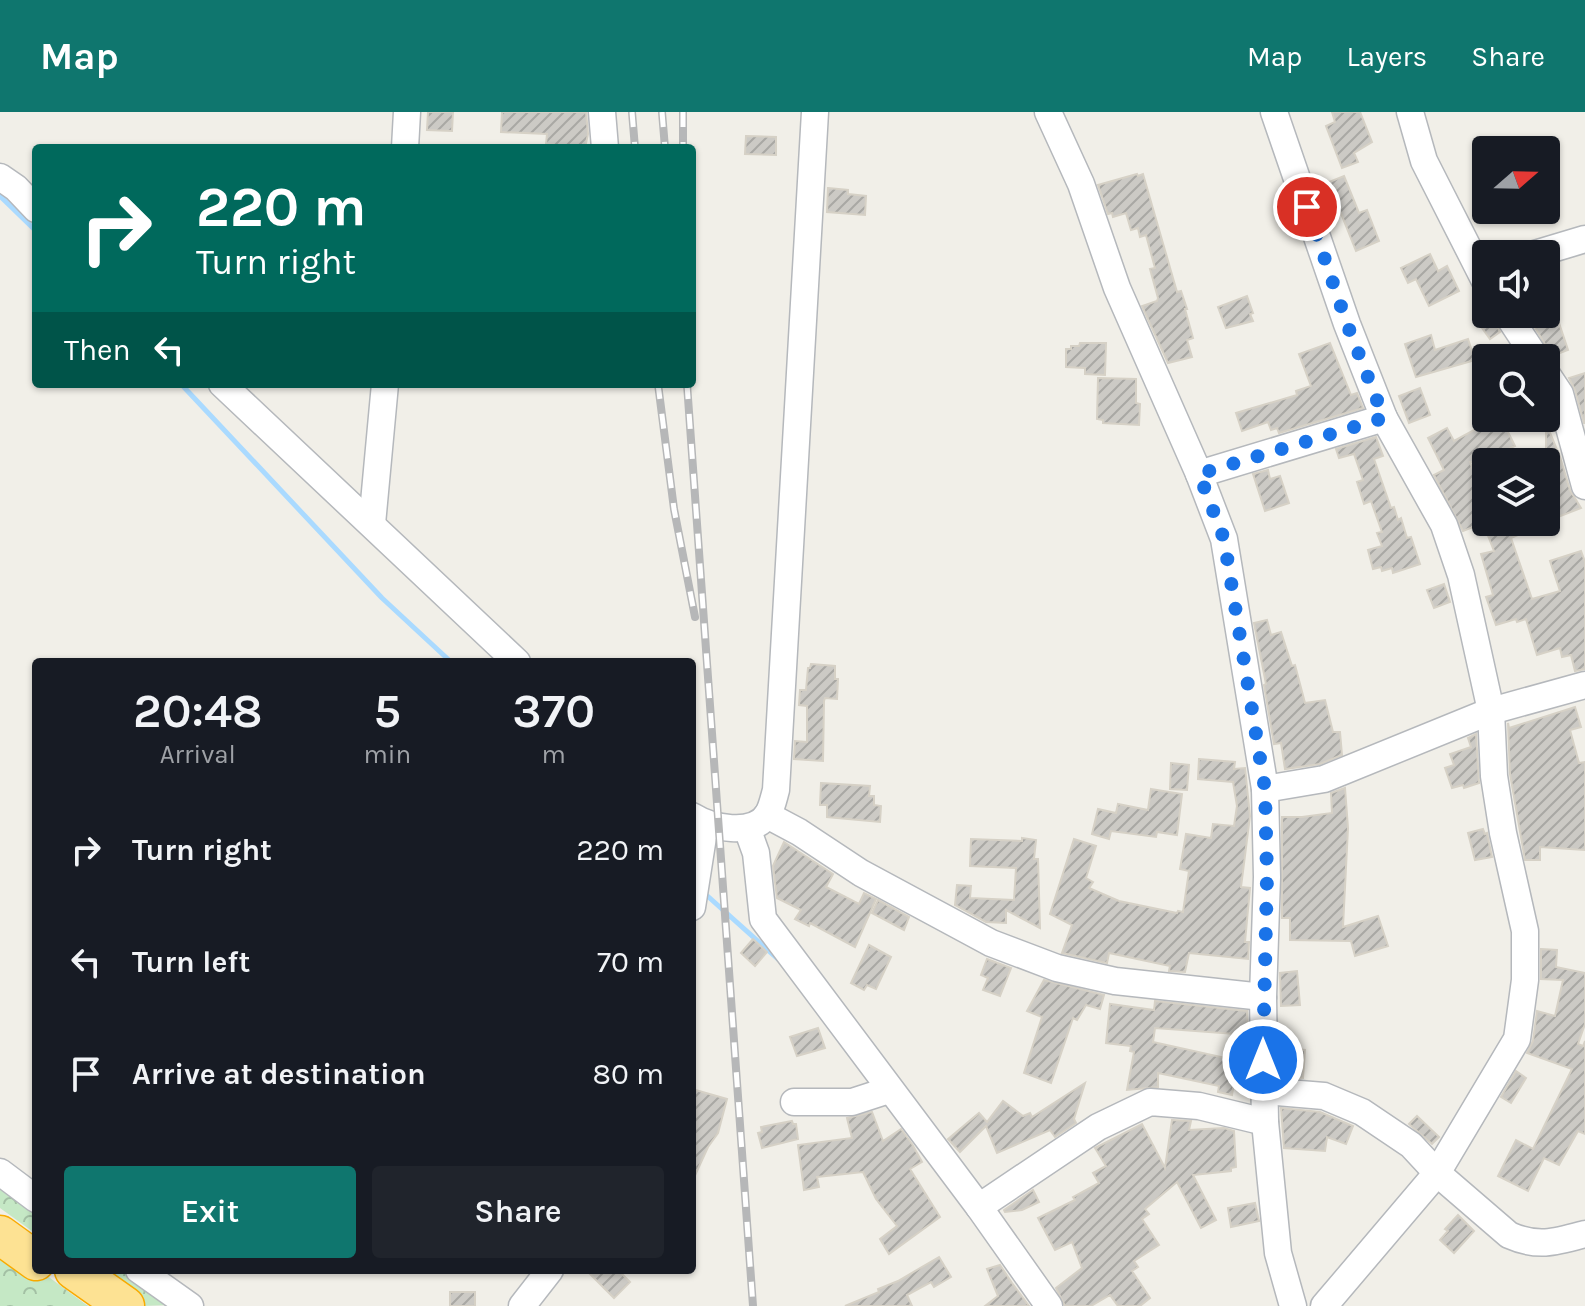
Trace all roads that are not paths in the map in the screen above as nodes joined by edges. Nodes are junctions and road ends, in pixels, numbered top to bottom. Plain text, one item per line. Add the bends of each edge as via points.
1 (407, 112) edge
2 (602, 112) edge
3 (815, 112) edge
4 (1048, 112) edge
5 (1274, 112) edge
6 (1410, 112) edge
7 (405, 144) edge
8 (605, 144) edge
9 (0, 177) edge
10 (32, 205) edge
11 (1585, 239) edge
12 (1560, 246) edge
13 (1472, 251) edge
14 (226, 388) edge
15 (385, 388) edge
16 (1560, 394) edge
17 (1384, 418) junction
18 (1199, 474) junction
19 (1585, 486) edge
20 (372, 524) junction
21 (513, 658) edge
22 (1585, 685) edge
23 (1491, 711) junction
24 (1265, 789) junction
25 (699, 820) edge
26 (758, 821) junction
27 (696, 857) edge
28 (1263, 997) junction
29 (889, 1090) junction
30 (1264, 1091) junction
31 (794, 1102) dead end
32 (1265, 1122) junction
33 (0, 1172) edge
34 (1437, 1173) junction
35 (32, 1196) edge
36 (979, 1207) junction
37 (0, 1218) edge
38 (1585, 1234) edge
39 (0, 1235) edge
40 (32, 1241) edge
41 (32, 1258) edge
42 (54, 1274) edge
43 (80, 1274) edge
44 (145, 1274) edge
45 (547, 1274) edge
46 (100, 1306) edge
47 (125, 1306) edge
48 (190, 1306) edge
49 (522, 1306) edge
50 (1049, 1306) edge
51 (1293, 1306) edge
52 (1324, 1306) edge

1 - 7 street
2 - 8 street
3 - 26 street via 776,790
4 - 18 street via 1081,184 1117,288
5 - 17 street
6 - 13 street via 1424,161
9 - 10 street
11 - 12 street
14 - 20 street
15 - 20 street
16 - 19 street
17 - 18 street
17 - 23 street via 1444,525 1461,575
18 - 24 street via 1224,539
20 - 21 street
22 - 23 street
23 - 24 street via 1324,779
23 - 34 street via 1494,776 1525,931 1525,980 1517,1039
24 - 28 street
25 - 26 street
25 - 27 street
26 - 28 street via 799,832 861,873 991,943 1057,968 1115,981
26 - 29 street via 763,919
28 - 30 street
29 - 31 street via 852,1102
29 - 36 street
30 - 32 street
30 - 34 street via 1324,1096 1362,1112 1411,1145
32 - 36 street via 1199,1106 1150,1102 1098,1127
32 - 51 street via 1278,1253
33 - 35 street
34 - 38 street via 1521,1240 1545,1244
34 - 52 street
36 - 50 street
37 - 40 highway
39 - 41 highway
42 - 46 highway
43 - 47 highway
44 - 48 street
45 - 49 street

